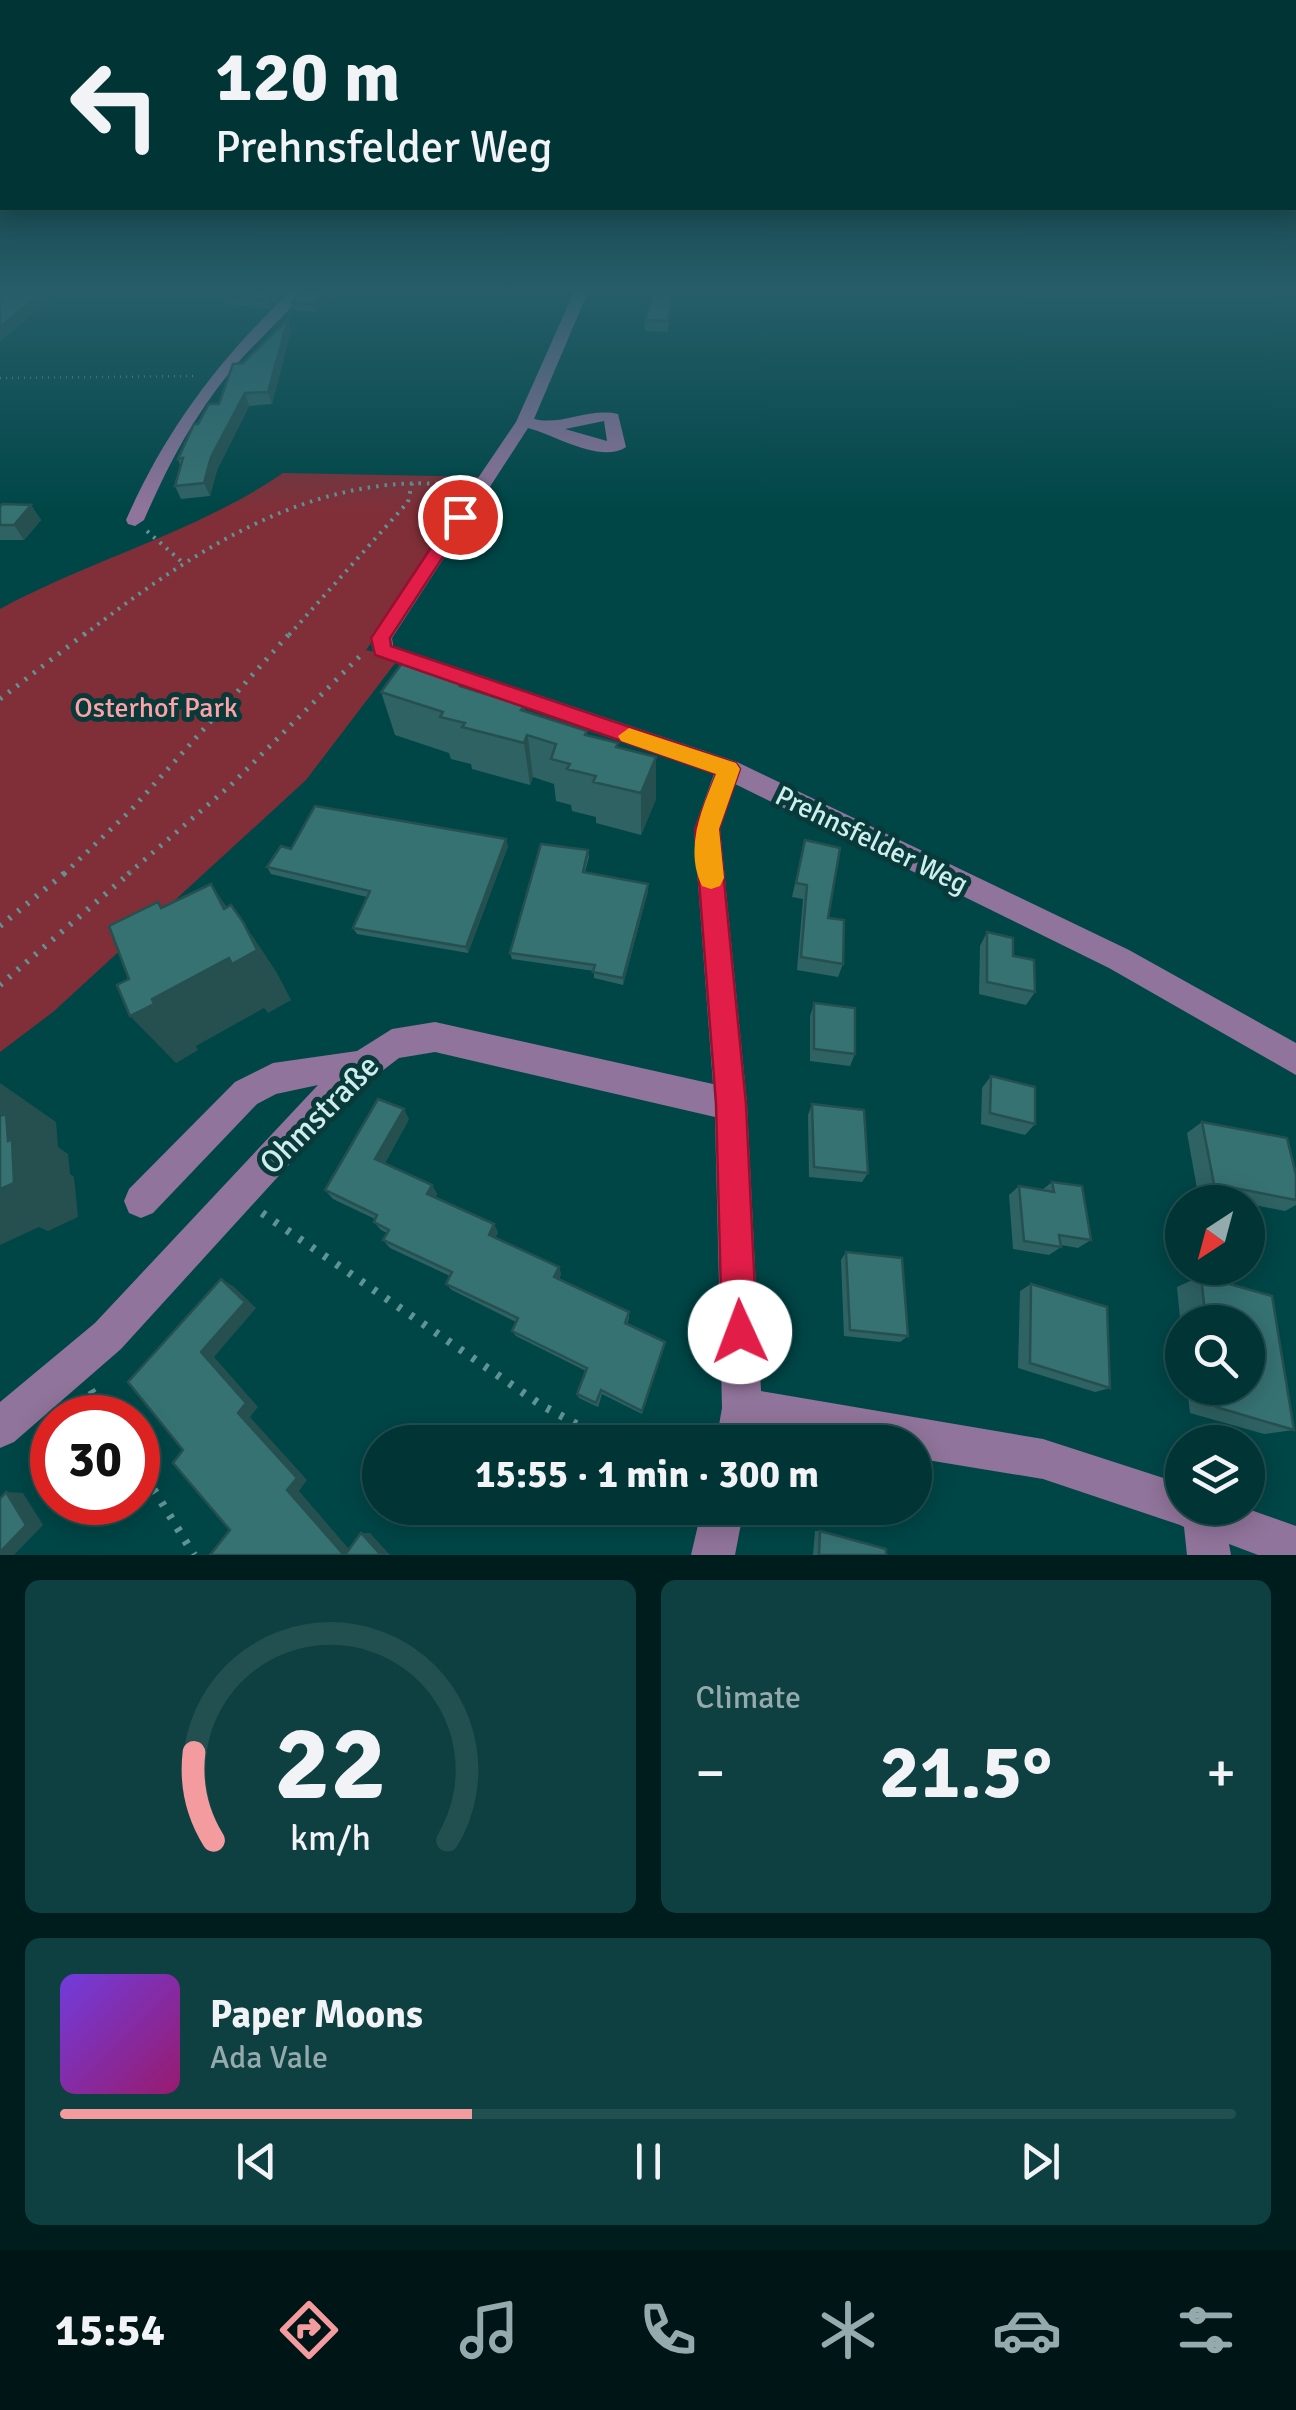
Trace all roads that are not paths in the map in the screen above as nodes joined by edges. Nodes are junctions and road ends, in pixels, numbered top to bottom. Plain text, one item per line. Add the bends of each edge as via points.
1 (227, 365) edge
2 (549, 365) edge
3 (524, 422) junction
4 (552, 426) dead end
5 (135, 520) road end
6 (728, 769) junction
7 (1296, 1060) edge
8 (363, 1066) junction
9 (731, 1104) junction
10 (141, 1201) dead end
11 (739, 1425) edge
12 (0, 1428) edge
13 (932, 1446) edge
14 (1165, 1499) edge
15 (720, 1525) edge
16 (1198, 1525) edge
17 (1236, 1525) edge
18 (1296, 1548) edge
19 (714, 1555) edge
20 (1209, 1555) edge

1 - 5 street via 184,418
2 - 3 street
3 - 4 street
3 - 6 street, Prehnsfelder Weg via 380,638 382,650
6 - 7 street, Prehnsfelder Weg via 1119,959
6 - 9 street via 707,829
8 - 9 street, Ohmstraße via 392,1044 436,1037
8 - 10 street via 264,1081
8 - 12 street, Ohmstraße via 108,1336
9 - 11 street
13 - 14 street via 1043,1458
15 - 19 street
16 - 20 street
17 - 18 street

